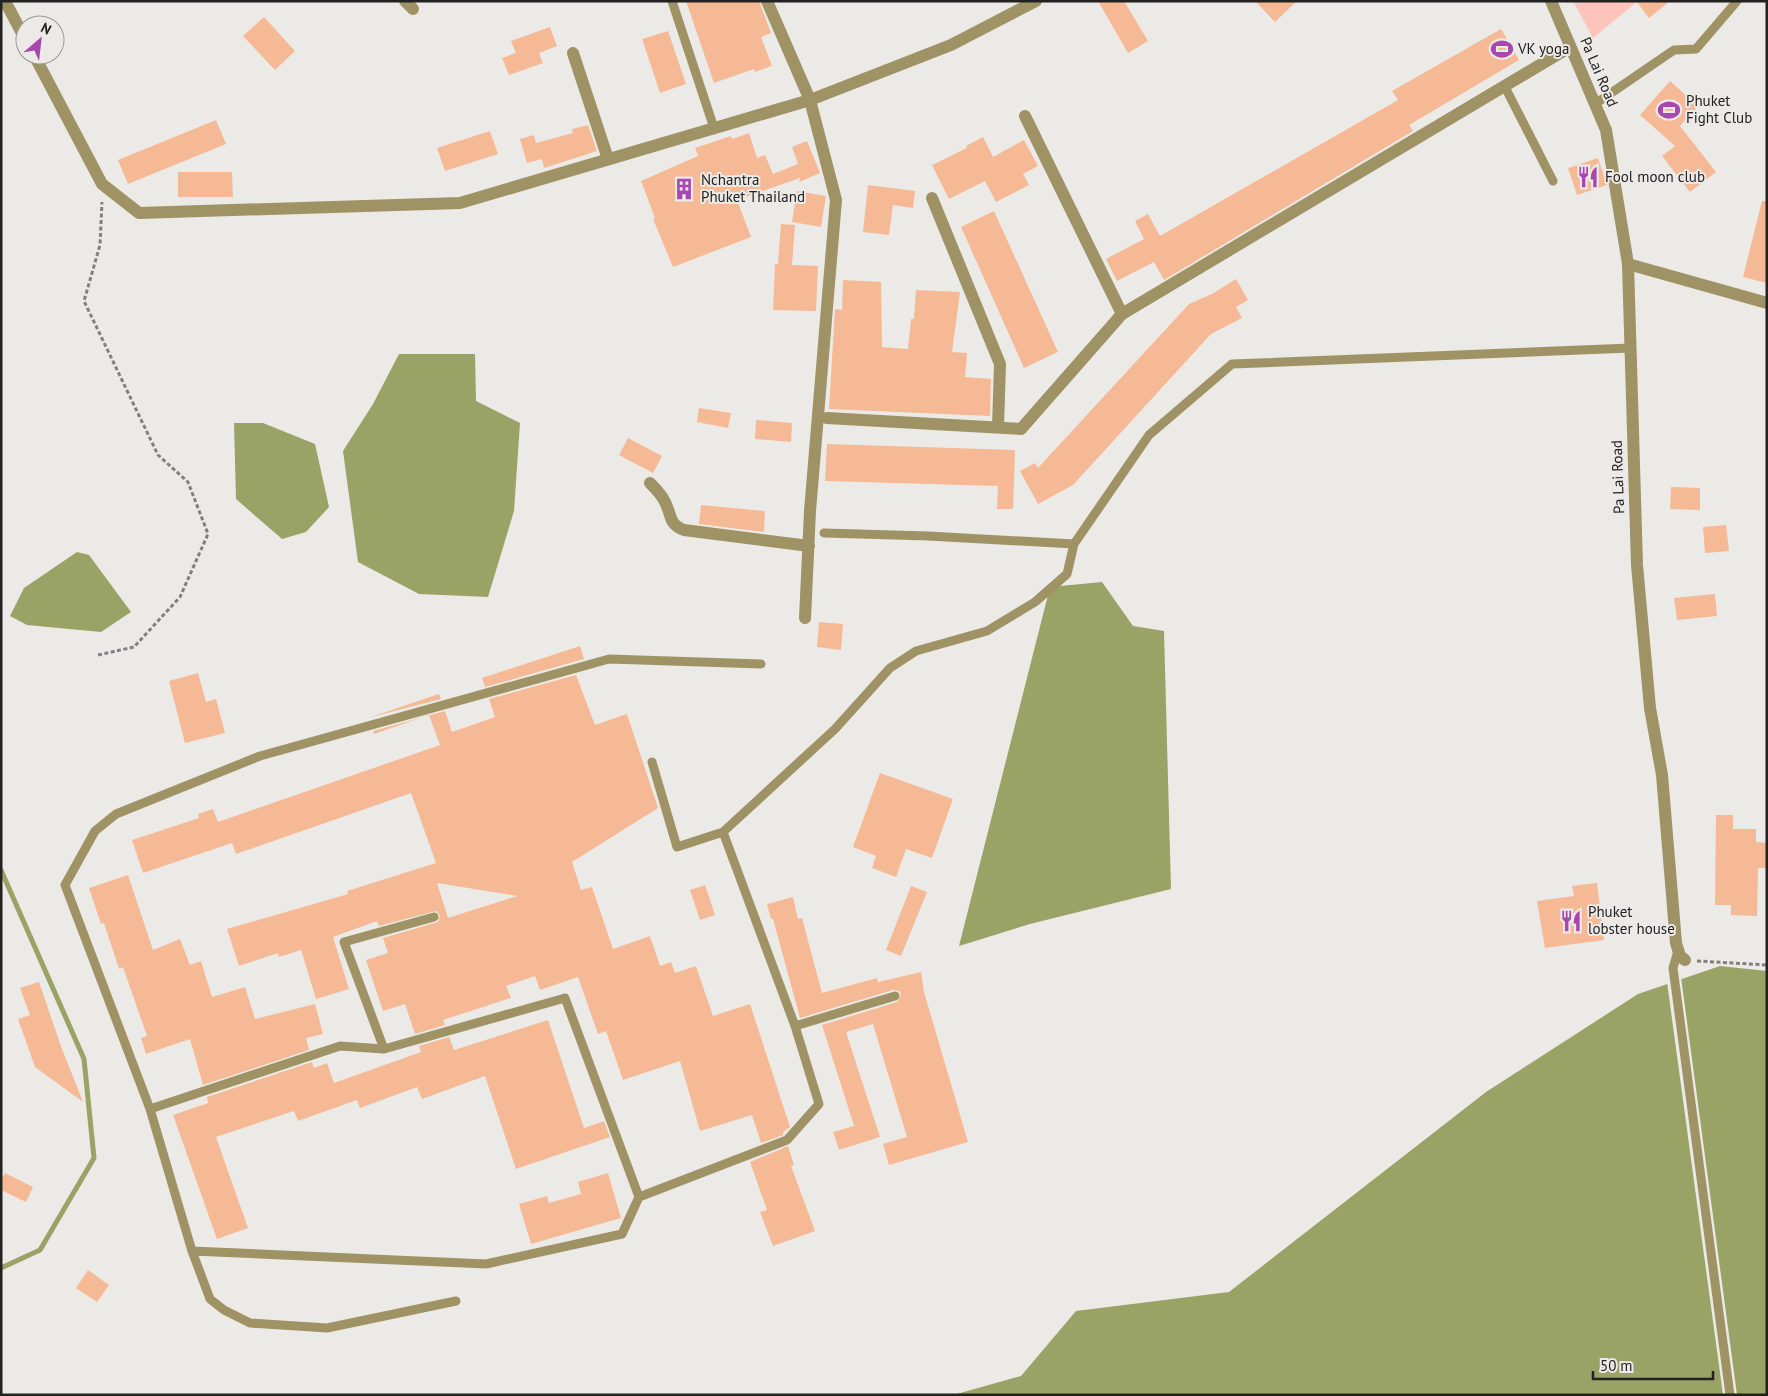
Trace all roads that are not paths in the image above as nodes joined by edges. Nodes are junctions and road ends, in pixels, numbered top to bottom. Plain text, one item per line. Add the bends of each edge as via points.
1 (5, 1) edge
2 (672, 1) edge
3 (767, 1) edge
4 (1036, 1) edge
5 (1551, 1) edge
6 (1736, 1) edge
7 (15, 20) edge
8 (1570, 47) junction
9 (573, 52) dead end
10 (39, 65) edge
11 (1504, 87) junction
12 (810, 100) junction
13 (1595, 104) junction
14 (1025, 116) dead end
15 (714, 128) junction
16 (608, 158) junction
17 (1553, 181) dead end
18 (932, 198) dead end
19 (1628, 264) junction
20 (1767, 303) edge
21 (1122, 314) junction
22 (1631, 348) junction
23 (827, 418) dead end
24 (998, 427) junction
25 (650, 482) dead end
26 (824, 533) dead end
27 (1074, 544) junction
28 (809, 546) junction
29 (805, 618) dead end
30 (761, 664) dead end
31 (652, 762) dead end
32 (723, 832) junction
33 (434, 917) dead end
34 (1682, 955) joint
35 (895, 996) dead end
36 (795, 1026) junction
37 (384, 1049) junction
38 (150, 1110) junction
39 (638, 1197) junction
40 (192, 1251) junction
41 (456, 1301) dead end
42 (1730, 1395) edge

1 - 7 street
2 - 15 lane
3 - 12 street
4 - 12 street via 951,45
5 - 8 street, Pa Lai Road
6 - 13 lane via 1696,49 1674,50
8 - 11 street
8 - 13 street, Pa Lai Road
9 - 16 street
10 - 16 street via 102,184 139,213 460,203
11 - 17 lane
11 - 21 street
12 - 15 street
12 - 28 street via 836,200
13 - 19 street, Pa Lai Road via 1606,130
14 - 21 street
15 - 16 street
18 - 24 street via 1000,364
19 - 20 street
19 - 22 street, Pa Lai Road
21 - 24 street via 1021,429
22 - 27 lane via 1232,364 1148,435
22 - 34 street, Pa Lai Road via 1637,565 1650,708 1662,775
23 - 24 street
25 - 28 street via 665,501 670,521 675,527
26 - 27 lane
27 - 32 lane via 1067,574 1035,602 987,631 916,651 890,668 835,729
28 - 29 street
30 - 38 lane via 609,659 260,756 116,814 95,831 65,886
31 - 32 lane via 676,848
32 - 36 lane
33 - 37 lane via 344,942
34 - 42 lane via 1673,968
35 - 36 lane
36 - 39 lane via 819,1104 787,1140
37 - 38 lane via 340,1046
37 - 39 lane via 566,998
38 - 40 lane
39 - 40 lane via 622,1234 486,1264
40 - 41 lane via 210,1299 250,1323 327,1328

